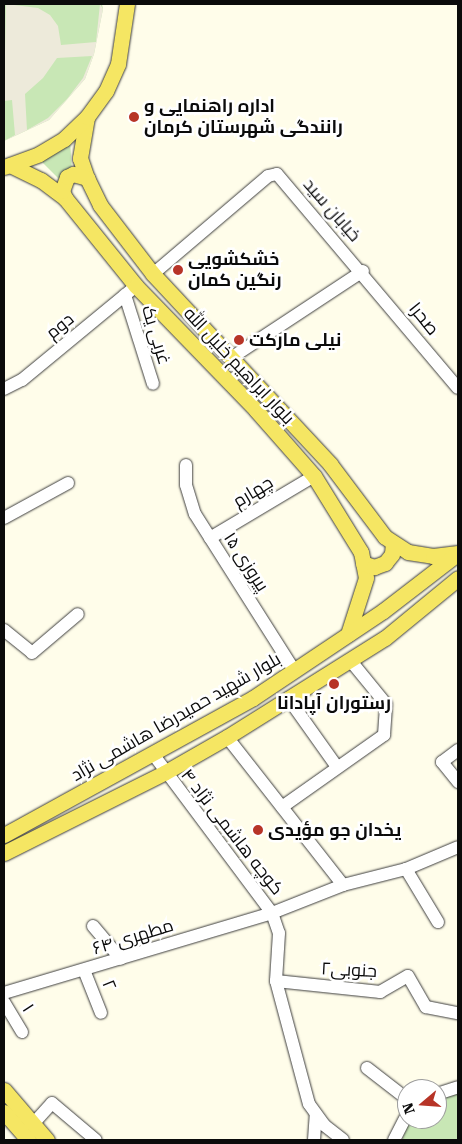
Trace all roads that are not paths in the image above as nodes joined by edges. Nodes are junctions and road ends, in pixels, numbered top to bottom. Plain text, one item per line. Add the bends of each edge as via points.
1 (128, 5) edge
2 (87, 117) junction
3 (7, 166) edge
4 (87, 178) junction
5 (65, 198) junction
6 (363, 272) junction
7 (153, 274) junction
8 (130, 291) junction
9 (231, 358) junction
10 (153, 384) dead end
11 (458, 388) edge
12 (4, 389) edge
13 (186, 465) dead end
14 (314, 476) junction
15 (68, 483) dead end
16 (4, 518) edge
17 (210, 538) junction
18 (393, 542) junction
19 (458, 553) edge
20 (363, 563) junction
21 (458, 578) edge
22 (78, 614) dead end
23 (4, 630) edge
24 (348, 634) junction
25 (350, 660) junction
26 (294, 670) junction
27 (288, 698) junction
28 (227, 737) junction
29 (458, 750) edge
30 (153, 754) junction
31 (337, 767) junction
32 (164, 773) junction
33 (458, 782) edge
34 (282, 807) junction
35 (4, 835) edge
36 (458, 847) edge
37 (4, 853) edge
38 (406, 869) junction
39 (343, 886) junction
40 (272, 912) junction
41 (438, 922) dead end
42 (93, 926) dead end
43 (121, 959) junction
44 (84, 970) junction
45 (276, 981) junction
46 (4, 993) edge
47 (4, 1002) edge
48 (101, 1013) dead end
49 (458, 1013) edge
50 (22, 1032) dead end
51 (367, 1068) dead end
52 (4, 1090) edge
53 (397, 1091) edge
54 (4, 1112) edge
55 (316, 1114) junction
56 (33, 1124) junction
57 (28, 1140) edge
58 (47, 1140) edge
59 (96, 1140) edge
60 (314, 1140) edge
61 (343, 1140) edge

1 - 2 main road via 118,64 106,91
2 - 3 main road via 64,139
2 - 4 main road, بلوار ابراهیم خلیل الله via 80,158
3 - 5 main road, بلوار ابراهیم خلیل الله via 41,180
4 - 5 main road via 81,174 67,177 62,191
4 - 7 main road, بلوار ابراهیم خلیل الله via 100,204
5 - 8 main road, بلوار ابراهیم خلیل الله
6 - 7 street, خیابان سید via 277,174 268,176
6 - 9 street
6 - 11 street, صحرا
7 - 9 main road, بلوار ابراهیم خلیل الله
8 - 10 street, غربی یک
8 - 12 street, دوم via 22,380
8 - 14 main road, بلوار ابراهیم خلیل الله via 256,410
9 - 18 main road, بلوار ابراهیم خلیل الله via 330,464
13 - 17 street, پیروزی ۱۵ via 186,485 195,514
14 - 17 street, چهارم
14 - 20 main road, بلوار ابراهیم خلیل الله via 344,520 361,552
15 - 16 street
17 - 26 street, پیروزی ۱۵
18 - 19 main road, بلوار ابراهیم خلیل الله via 408,552 424,555
18 - 20 main road via 392,554 385,563 374,567
19 - 24 main road, بلوار شهید حمیدرضا هاشمی نژاد
20 - 24 main road, بلوار ابراهیم خلیل الله via 366,578
21 - 25 main road, بلوار شهید حمیدرضا هاشمی نژاد via 385,638
22 - 23 street via 30,653
24 - 26 main road, بلوار شهید حمیدرضا هاشمی نژاد
25 - 27 main road, بلوار شهید حمیدرضا هاشمی نژاد
25 - 31 street via 386,704 384,735
26 - 30 main road, بلوار شهید حمیدرضا هاشمی نژاد via 253,698
27 - 28 main road, بلوار شهید حمیدرضا هاشمی نژاد
27 - 31 street
28 - 32 main road, بلوار شهید حمیدرضا هاشمی نژاد
28 - 34 street
29 - 33 street via 442,762
30 - 32 street, کوچه هاشمی نژاد ۴
30 - 35 main road, بلوار شهید حمیدرضا هاشمی نژاد
31 - 34 street
32 - 37 main road, بلوار شهید حمیدرضا هاشمی نژاد
32 - 40 street, کوچه هاشمی نژاد ۴
34 - 39 street
36 - 38 street, مطهری ۶۴
38 - 39 street, مطهری ۶۴
38 - 41 street
39 - 40 street, مطهری ۶۴
40 - 43 street, مطهری ۶۴
40 - 45 street, کوچه هاشمی نژاد ۴ via 279,933
42 - 43 street
43 - 44 street, مطهری ۶۴
44 - 46 street, مطهری ۶۴
44 - 48 street, ۲
45 - 49 street, جنوبی۲ via 380,992 408,976 426,1007
45 - 55 street, کوچه هاشمی نژاد ۴ via 309,1104
47 - 50 street, ۱
51 - 53 street
52 - 56 main road
54 - 57 main road
55 - 60 street
55 - 61 street
56 - 58 main road
56 - 59 street via 52,1103

